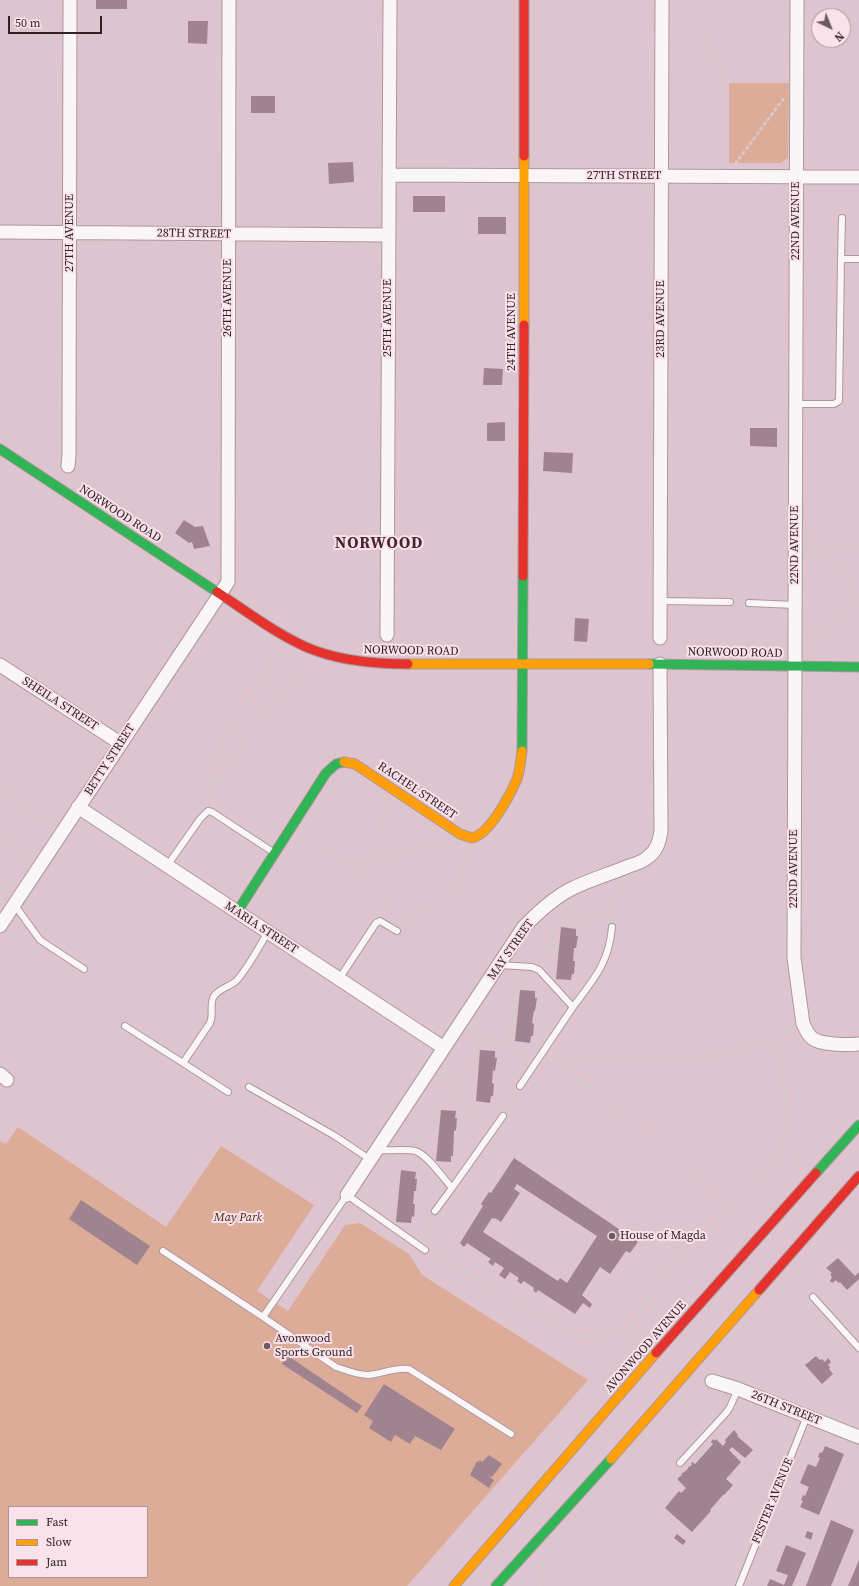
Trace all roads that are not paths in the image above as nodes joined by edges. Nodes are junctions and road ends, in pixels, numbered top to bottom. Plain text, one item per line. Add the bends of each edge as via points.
1 (70, 0) edge
2 (229, 0) edge
3 (390, 0) edge
4 (524, 0) edge
5 (662, 0) edge
6 (797, 0) edge
7 (389, 175) junction
8 (524, 175) junction
9 (662, 176) junction
10 (796, 176) junction
11 (859, 177) edge
12 (842, 218) dead end
13 (0, 232) edge
14 (70, 232) junction
15 (229, 234) junction
16 (389, 235) junction
17 (841, 259) junction
18 (859, 259) edge
19 (796, 404) junction
20 (0, 449) edge
21 (68, 466) dead end
22 (220, 593) junction
23 (660, 601) junction
24 (730, 602) dead end
25 (749, 603) dead end
26 (795, 605) junction
27 (387, 635) dead end
28 (660, 638) dead end
29 (0, 664) edge
30 (523, 664) junction
31 (660, 664) junction
32 (796, 665) junction
33 (859, 667) edge
34 (120, 743) junction
35 (78, 807) junction
36 (274, 853) junction
37 (167, 866) junction
38 (14, 904) junction
39 (237, 912) junction
40 (0, 926) edge
41 (612, 926) dead end
42 (396, 931) road end
43 (268, 932) junction
44 (500, 965) junction
45 (84, 968) dead end
46 (339, 979) junction
47 (573, 1007) junction
48 (125, 1026) dead end
49 (859, 1044) edge
50 (444, 1048) junction
51 (182, 1063) junction
52 (249, 1086) dead end
53 (520, 1086) road end
54 (228, 1092) dead end
55 (503, 1116) road end
56 (859, 1125) edge
57 (374, 1155) junction
58 (859, 1176) edge
59 (452, 1188) junction
60 (347, 1195) junction
61 (435, 1211) road end
62 (425, 1250) road end
63 (163, 1251) dead end
64 (813, 1296) dead end
65 (263, 1317) junction
66 (859, 1348) edge
67 (712, 1382) dead end
68 (738, 1389) junction
69 (807, 1416) junction
70 (511, 1434) dead end
71 (859, 1437) edge
72 (680, 1463) dead end
73 (454, 1586) edge
74 (496, 1586) edge
75 (739, 1586) edge

1 - 14 street, 27TH AVENUE
2 - 15 street, 26TH AVENUE
3 - 7 street, 25TH AVENUE
4 - 8 street, 24TH AVENUE
5 - 9 street, 23RD AVENUE
6 - 10 street, 22ND AVENUE
7 - 8 street, 27TH STREET
7 - 16 street, 25TH AVENUE
8 - 9 street, 27TH STREET
8 - 30 street, 24TH AVENUE
9 - 10 street, 27TH STREET
9 - 23 street, 23RD AVENUE
10 - 11 street, 27TH STREET
10 - 19 street, 22ND AVENUE
12 - 17 lane
13 - 14 street, 28TH STREET
14 - 15 street, 28TH STREET
14 - 21 street, 27TH AVENUE
15 - 16 street, 28TH STREET
15 - 22 street, 26TH AVENUE via 228,582
16 - 27 street, 25TH AVENUE
17 - 18 lane
17 - 19 lane via 839,401 834,404
19 - 26 street, 22ND AVENUE
20 - 22 street, NORWOOD ROAD
22 - 30 street, NORWOOD ROAD via 290,639 343,659 388,664
22 - 34 street, BETTY STREET
23 - 24 lane
23 - 28 street, 23RD AVENUE
25 - 26 lane
26 - 32 street, 22ND AVENUE
29 - 34 street, SHEILA STREET
30 - 31 street, NORWOOD ROAD
30 - 36 street, RACHEL STREET via 522,748 519,774 510,796 485,831 475,838 468,838 355,764 341,761 331,766
31 - 32 street, NORWOOD ROAD
31 - 44 street, MAY STREET via 661,830 654,852 642,861 572,888 552,900 523,928
32 - 33 street, NORWOOD ROAD
32 - 49 street, 22ND AVENUE via 794,942 796,979 803,1024 807,1033 815,1040
34 - 35 street, BETTY STREET
35 - 37 street, MARIA STREET
35 - 38 street, BETTY STREET
36 - 37 lane via 210,811 206,811
36 - 39 street, RACHEL STREET
37 - 39 street, MARIA STREET
38 - 40 street, BETTY STREET
38 - 45 lane via 40,940
39 - 43 street, MARIA STREET
41 - 47 lane via 610,947 600,971
42 - 46 lane via 380,921 375,924
43 - 46 street, MARIA STREET
43 - 51 lane via 235,982 215,995 210,1023
44 - 47 lane via 532,967 539,970
44 - 50 street, MAY STREET
46 - 50 street, MARIA STREET
47 - 53 lane
48 - 51 lane
50 - 57 street, MAY STREET
51 - 54 lane
52 - 57 lane
55 - 59 lane
56 - 73 street, AVONWOOD AVENUE
57 - 59 lane via 412,1150 420,1153
57 - 60 street, MAY STREET
58 - 74 street via 597,1475
59 - 61 lane
60 - 62 lane
60 - 65 lane
63 - 65 lane
64 - 66 lane
65 - 70 lane via 336,1366 346,1370 365,1375 409,1369
67 - 68 street, 26TH STREET
68 - 69 street, 26TH STREET
68 - 72 lane via 726,1413
69 - 71 street, 26TH STREET
69 - 75 lane, FESTER AVENUE

